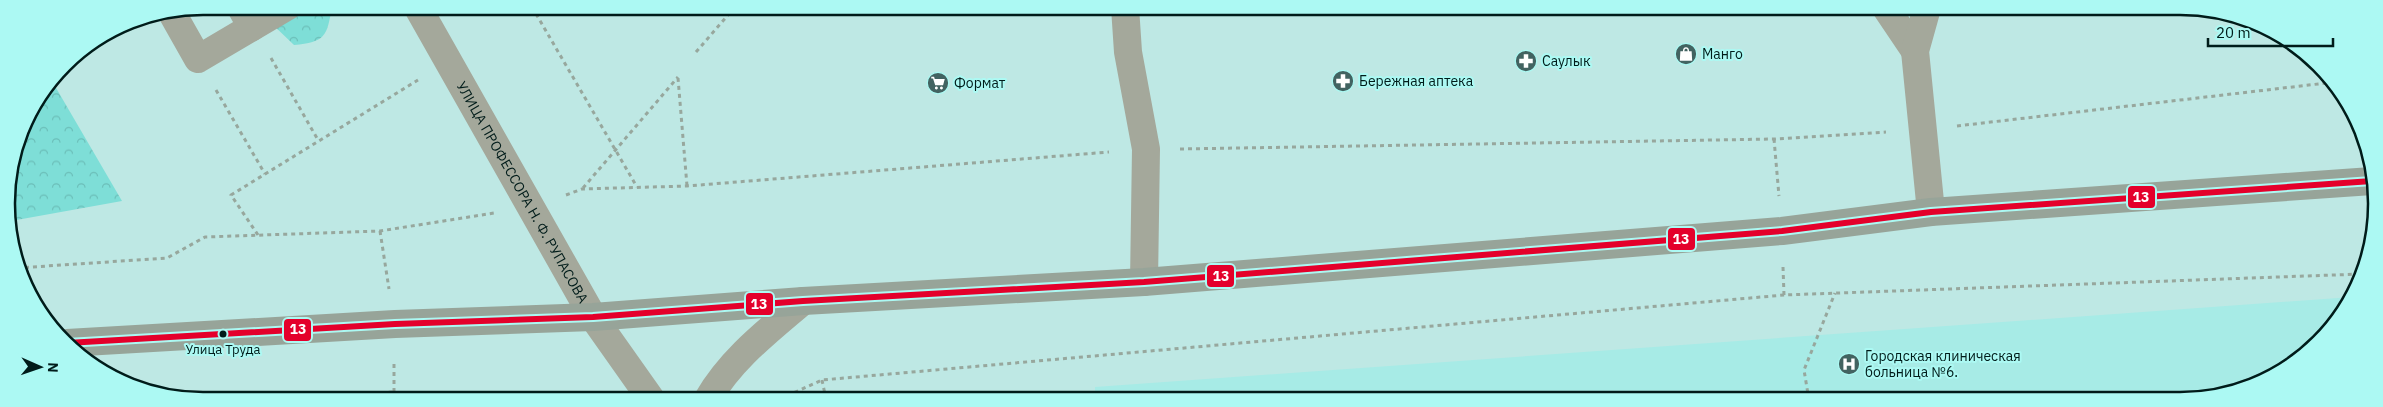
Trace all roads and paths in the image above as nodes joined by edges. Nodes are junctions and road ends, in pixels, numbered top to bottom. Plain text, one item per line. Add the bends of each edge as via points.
1 (422, 15) edge
2 (537, 15) edge
3 (728, 15) edge
4 (1126, 15) edge
5 (1891, 15) edge
6 (1925, 15) edge
7 (246, 17) edge
8 (175, 18) edge
9 (1915, 51) junction
10 (696, 52) dead end
11 (198, 59) junction
12 (448, 61) junction
13 (2324, 83) edge
14 (1924, 130) junction
15 (318, 140) junction
16 (1146, 149) junction
17 (616, 150) junction
18 (265, 174) junction
19 (2366, 181) edge
20 (687, 186) junction
21 (637, 187) junction
22 (582, 189) junction
23 (531, 207) junction
24 (1930, 212) junction
25 (258, 236) junction
26 (26, 267) edge
27 (2355, 274) edge
28 (1144, 282) junction
29 (1835, 293) junction
30 (803, 301) junction
31 (593, 317) junction
32 (76, 342) edge
33 (822, 380) junction
34 (646, 392) edge
35 (712, 392) edge
36 (797, 392) edge
37 (824, 392) edge
38 (1808, 392) edge

1 - 12 street, УЛИЦА ПРОФЕССОРА Н. Ф. РУПАСОВА
2 - 17 path
3 - 10 path
4 - 16 street via 1128,52
5 - 9 street
6 - 9 street
7 - 11 street
7 - 15 path
8 - 11 street
9 - 14 street
11 - 18 path
12 - 15 path
12 - 23 street, УЛИЦА ПРОФЕССОРА Н. Ф. РУПАСОВА
13 - 14 path
14 - 16 path via 1774,139
14 - 24 street
15 - 18 path
16 - 20 path
16 - 28 street
17 - 20 path via 678,77
17 - 21 path
17 - 22 path
18 - 25 path via 230,195
19 - 24 main road
20 - 21 path
21 - 22 path
22 - 23 path
23 - 25 path via 380,231
23 - 31 street, УЛИЦА ПРОФЕССОРА Н. Ф. РУПАСОВА
24 - 28 main road via 1782,231
25 - 26 path via 205,237 167,258
27 - 29 path
28 - 30 main road
29 - 33 path
29 - 38 path via 1804,370
30 - 31 main road
30 - 35 street via 746,349
31 - 32 main road via 394,324
31 - 34 street, УЛИЦА ПРОФЕССОРА Н. Ф. РУПАСОВА
33 - 36 path
33 - 37 path

